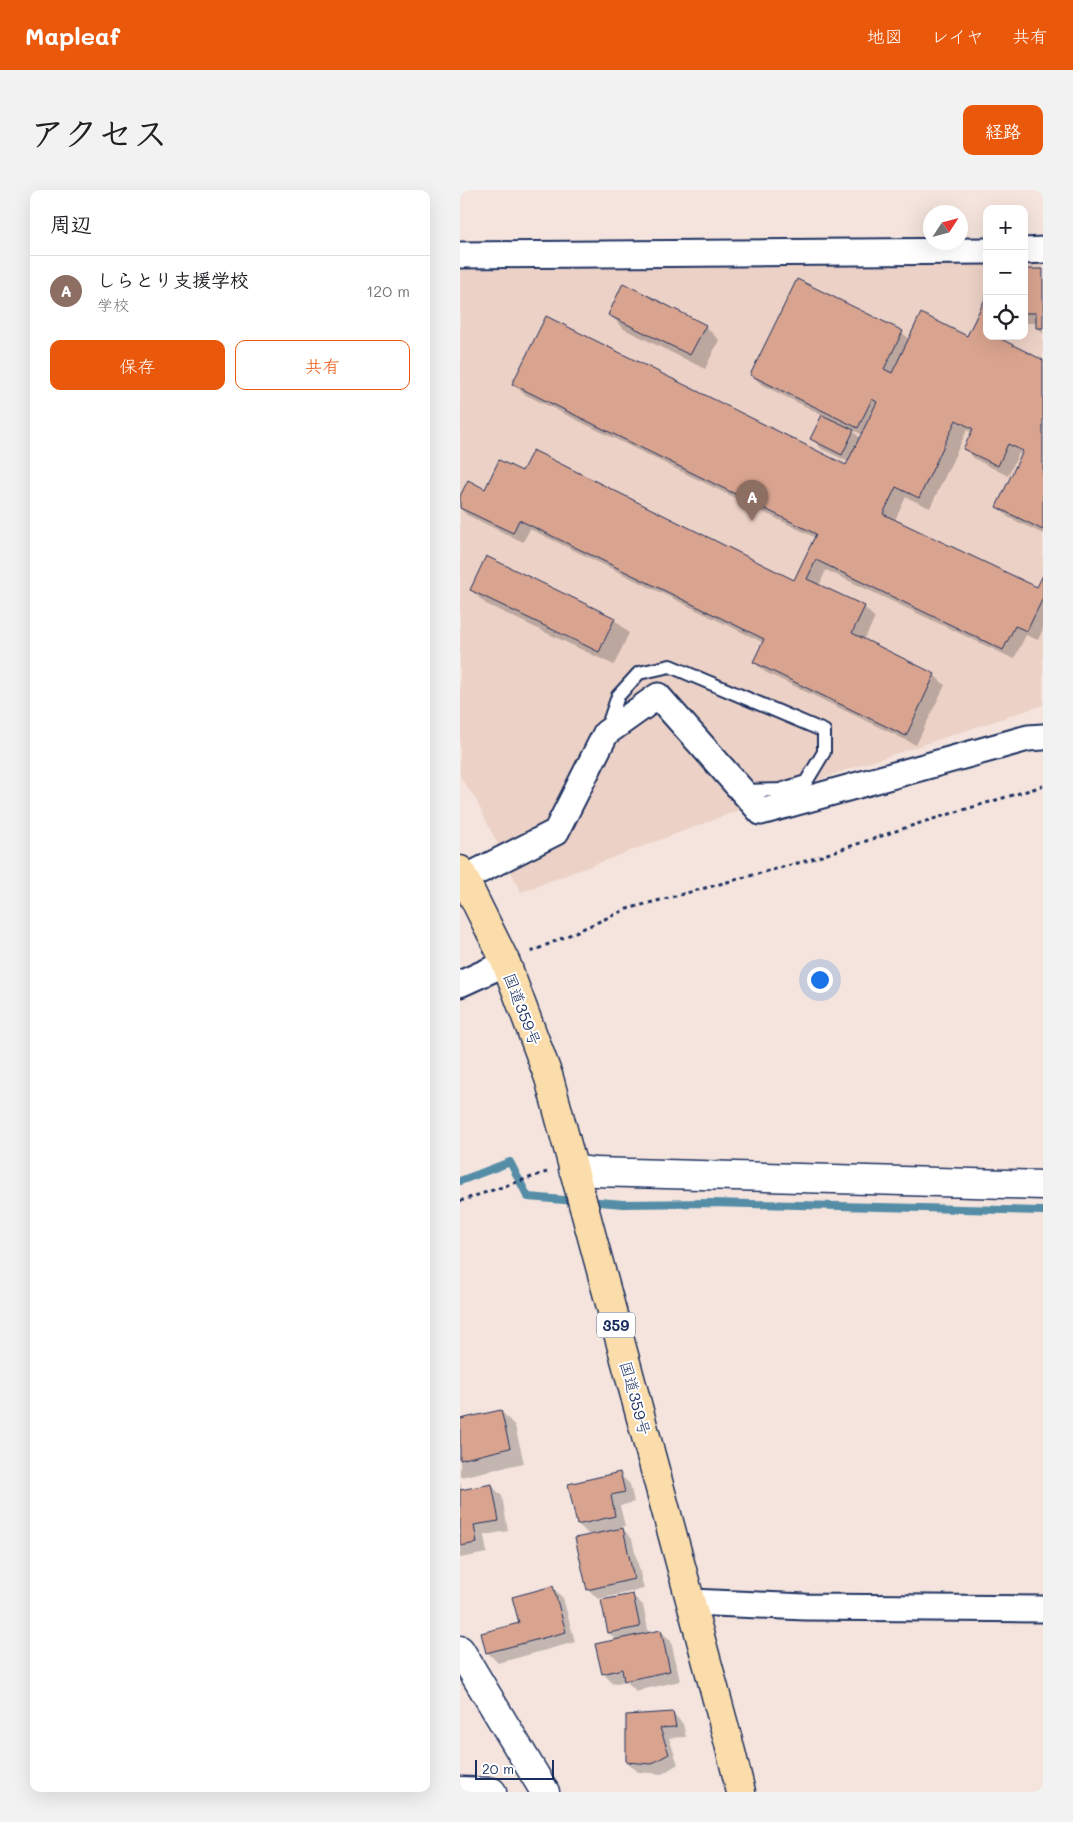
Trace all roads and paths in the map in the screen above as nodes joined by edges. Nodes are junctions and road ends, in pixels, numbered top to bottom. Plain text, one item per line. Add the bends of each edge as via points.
1 (1028, 250) edge
2 (1043, 250) edge
3 (983, 251) edge
4 (460, 255) edge
5 (606, 733) junction
6 (1043, 737) edge
7 (1043, 786) edge
8 (742, 791) junction
9 (462, 874) edge
10 (506, 964) junction
11 (460, 984) edge
12 (573, 1169) junction
13 (1043, 1185) edge
14 (460, 1201) edge
15 (691, 1602) junction
16 (1043, 1609) edge
17 (460, 1650) edge
18 (460, 1791) edge
19 (492, 1792) edge
20 (545, 1792) edge
21 (741, 1792) edge

1 - 2 street
3 - 4 street
5 - 8 street via 658,696
5 - 8 lane via 618,696 639,673 670,666 824,731 824,752 806,782 780,790
5 - 9 street via 556,832
6 - 8 street via 1028,738 761,812
7 - 10 path via 809,860 626,909
9 - 10 highway, 国道359号 / 359
10 - 11 street
10 - 12 highway, 国道359号 / 359 via 549,1078
12 - 13 street
12 - 14 path via 553,1170
12 - 15 highway, 国道359号 / 359
15 - 16 street via 805,1607
15 - 21 highway, 国道359号 / 359
17 - 20 street
18 - 19 street

